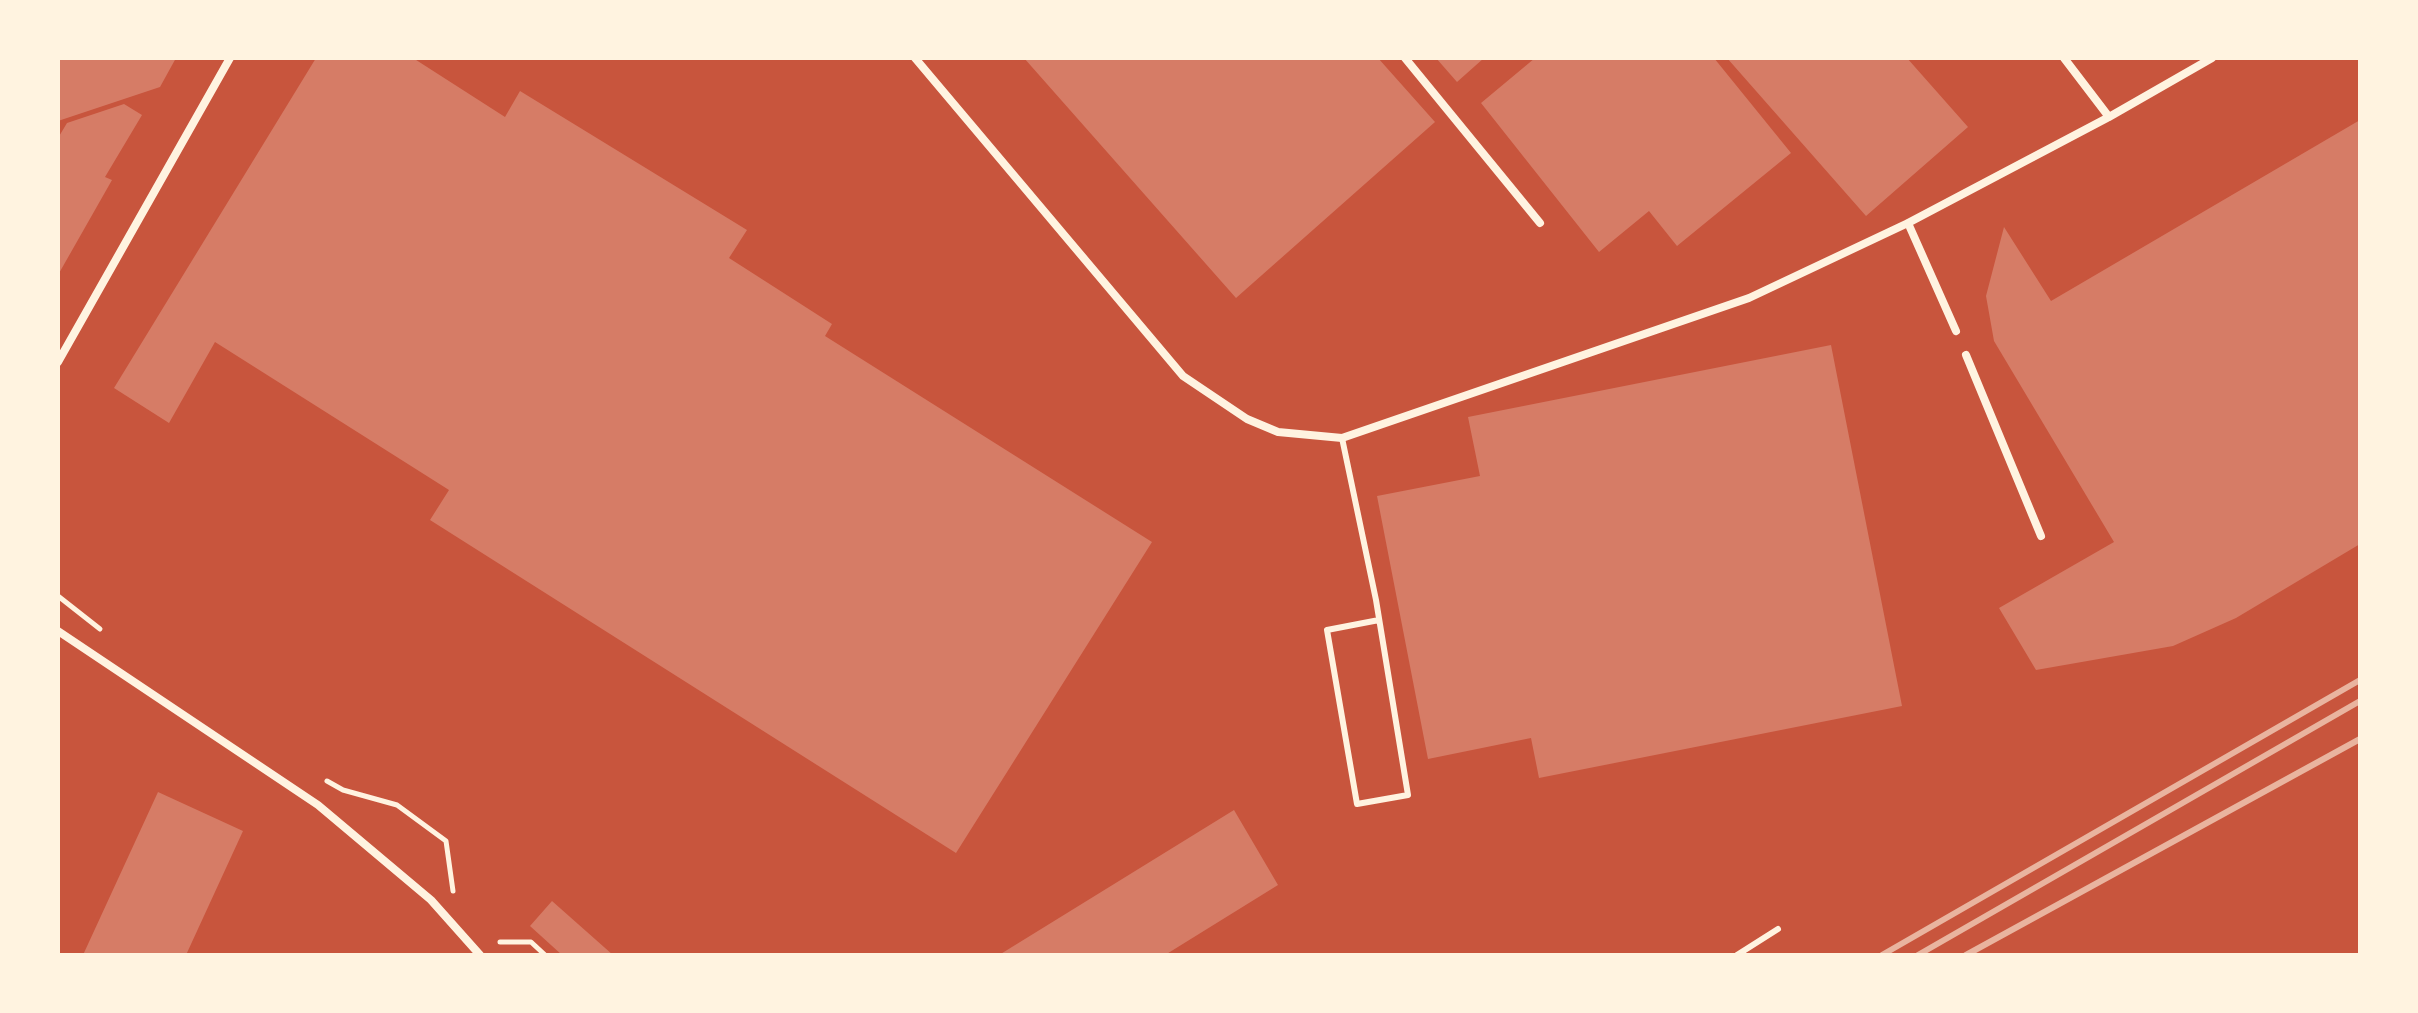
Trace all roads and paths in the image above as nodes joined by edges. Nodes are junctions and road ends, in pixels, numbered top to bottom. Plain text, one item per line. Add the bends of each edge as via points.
1 (230, 58) edge
2 (915, 58) edge
3 (1405, 58) edge
4 (2064, 58) edge
5 (2212, 58) edge
6 (2109, 117) junction
7 (1540, 223) dead end
8 (1908, 223) junction
9 (1956, 331) dead end
10 (1966, 355) dead end
11 (58, 362) edge
12 (1342, 438) junction
13 (2041, 536) dead end
14 (1379, 620) junction
15 (58, 631) edge
16 (1778, 929) dead end
17 (480, 955) edge
18 (1737, 955) edge

1 - 11 street
2 - 12 street via 1183,376 1268,428
3 - 7 street
4 - 6 street
5 - 6 street
6 - 8 street
8 - 9 street
8 - 12 street via 1749,298
10 - 13 street
12 - 14 lane
14 - 14 lane via 1408,795 1357,804 1327,630
15 - 17 street via 318,805 431,900
16 - 18 lane

